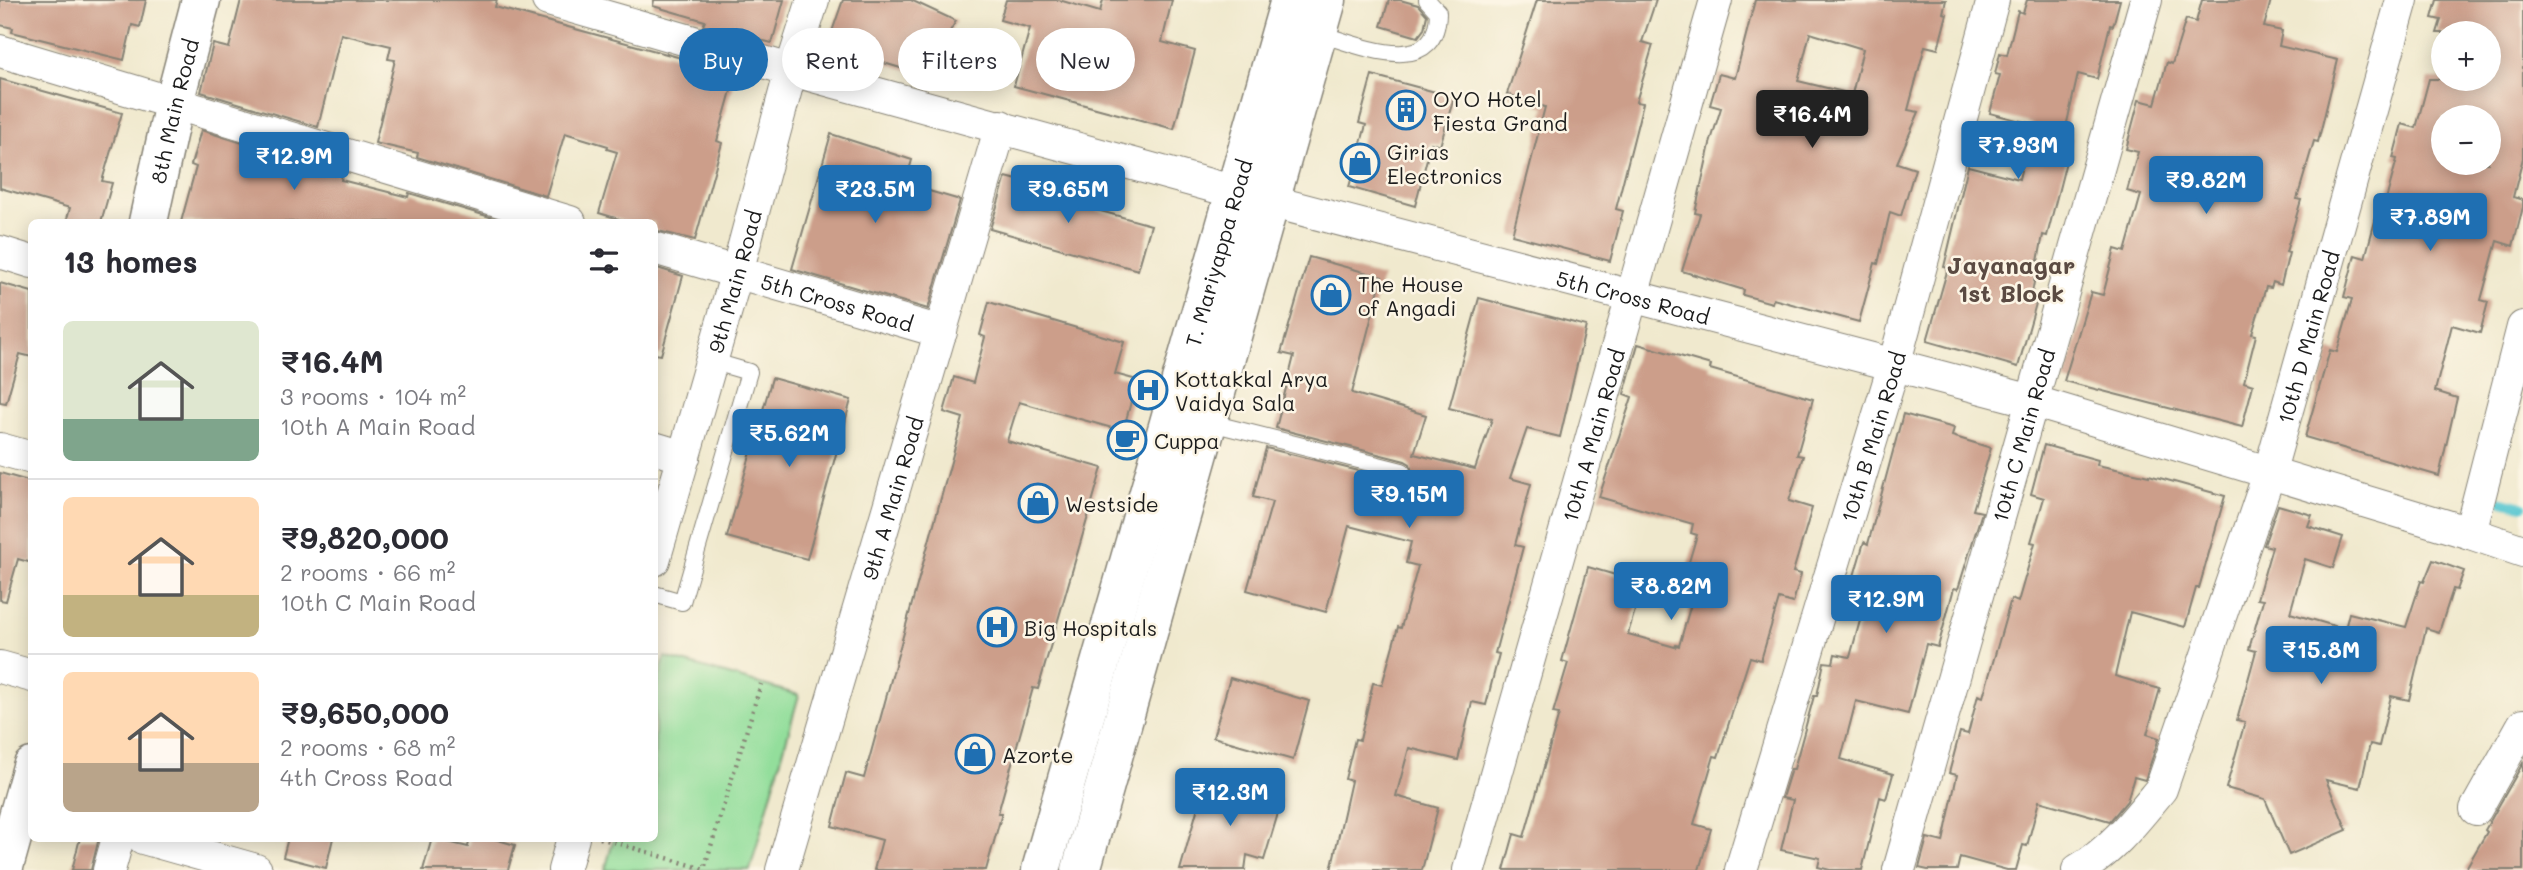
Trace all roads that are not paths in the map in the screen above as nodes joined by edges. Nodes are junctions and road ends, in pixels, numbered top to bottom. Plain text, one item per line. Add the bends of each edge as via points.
1 (201, 0) edge
2 (548, 0) edge
3 (813, 0) edge
4 (1290, 0) edge
5 (1427, 0) edge
6 (1716, 0) edge
7 (1993, 0) edge
8 (2146, 0) edge
9 (2402, 0) edge
10 (1322, 17) edge
11 (804, 28) edge
12 (0, 51) edge
13 (782, 67) edge
14 (785, 91) edge
15 (870, 91) edge
16 (174, 103) junction
17 (1001, 126) junction
18 (1253, 197) junction
19 (149, 219) edge
20 (560, 219) edge
21 (658, 249) edge
22 (0, 252) edge
23 (28, 261) edge
24 (737, 272) junction
25 (1632, 296) junction
26 (2523, 327) edge
27 (941, 332) junction
28 (711, 361) junction
29 (1894, 365) junction
30 (2032, 401) junction
31 (1207, 422) junction
32 (0, 449) edge
33 (669, 452) edge
34 (28, 457) edge
35 (1402, 471) dead end
36 (2269, 474) junction
37 (658, 531) edge
38 (2470, 533) junction
39 (2523, 551) edge
40 (658, 595) edge
41 (0, 667) edge
42 (28, 675) edge
43 (2523, 725) edge
44 (28, 781) edge
45 (2476, 809) dead end
46 (117, 842) edge
47 (157, 842) edge
48 (572, 842) edge
49 (3, 870) edge
50 (109, 870) edge
51 (256, 870) edge
52 (564, 870) edge
53 (782, 870) edge
54 (1041, 870) edge
55 (1081, 870) edge
56 (1469, 870) edge
57 (1741, 870) edge
58 (1899, 870) edge
59 (2078, 870) edge

1 - 16 main road, 8th Main Road
2 - 13 street, 5th Cross Road
3 - 11 street, 9th Main Road
4 - 18 main road, T. Mariyappa Road
5 - 10 lane via 1438,12 1437,27 1423,50 1412,54 1397,54
6 - 25 street, 10th A Main Road
7 - 29 street, 10th B Main Road
8 - 30 street, 10th C Main Road
9 - 36 street, 10th D Main Road
10 - 18 main road, T. Mariyappa Road
12 - 16 street
14 - 24 street, 9th Main Road
15 - 17 street, 5th Cross Road
16 - 19 main road, 8th Main Road
16 - 20 street
17 - 18 street, 5th Cross Road
17 - 27 street, 9th A Main Road
18 - 25 street, 5th Cross Road
18 - 31 main road, T. Mariyappa Road
18 - 54 main road, T. Mariyappa Road
21 - 24 street, 5th Cross Road
22 - 23 street
24 - 27 street, 5th Cross Road
24 - 28 street, 9th Main Road
25 - 29 street, 5th Cross Road
25 - 56 street, 10th A Main Road
26 - 38 street
27 - 53 street, 9th A Main Road
28 - 33 street, 9th Main Road
28 - 40 lane via 749,372 682,602
29 - 30 street, 5th Cross Road
29 - 57 street, 10th B Main Road
30 - 36 street, 5th Cross Road
30 - 58 street, 10th C Main Road
31 - 35 lane
31 - 55 main road, T. Mariyappa Road
32 - 34 street
33 - 37 street, 9th Main Road
36 - 38 street, 5th Cross Road
36 - 59 street, 10th D Main Road via 2161,789 2127,830
38 - 39 street, 5th Cross Road
41 - 42 street
43 - 45 street
44 - 49 main road
46 - 50 street
47 - 51 street
48 - 52 street

